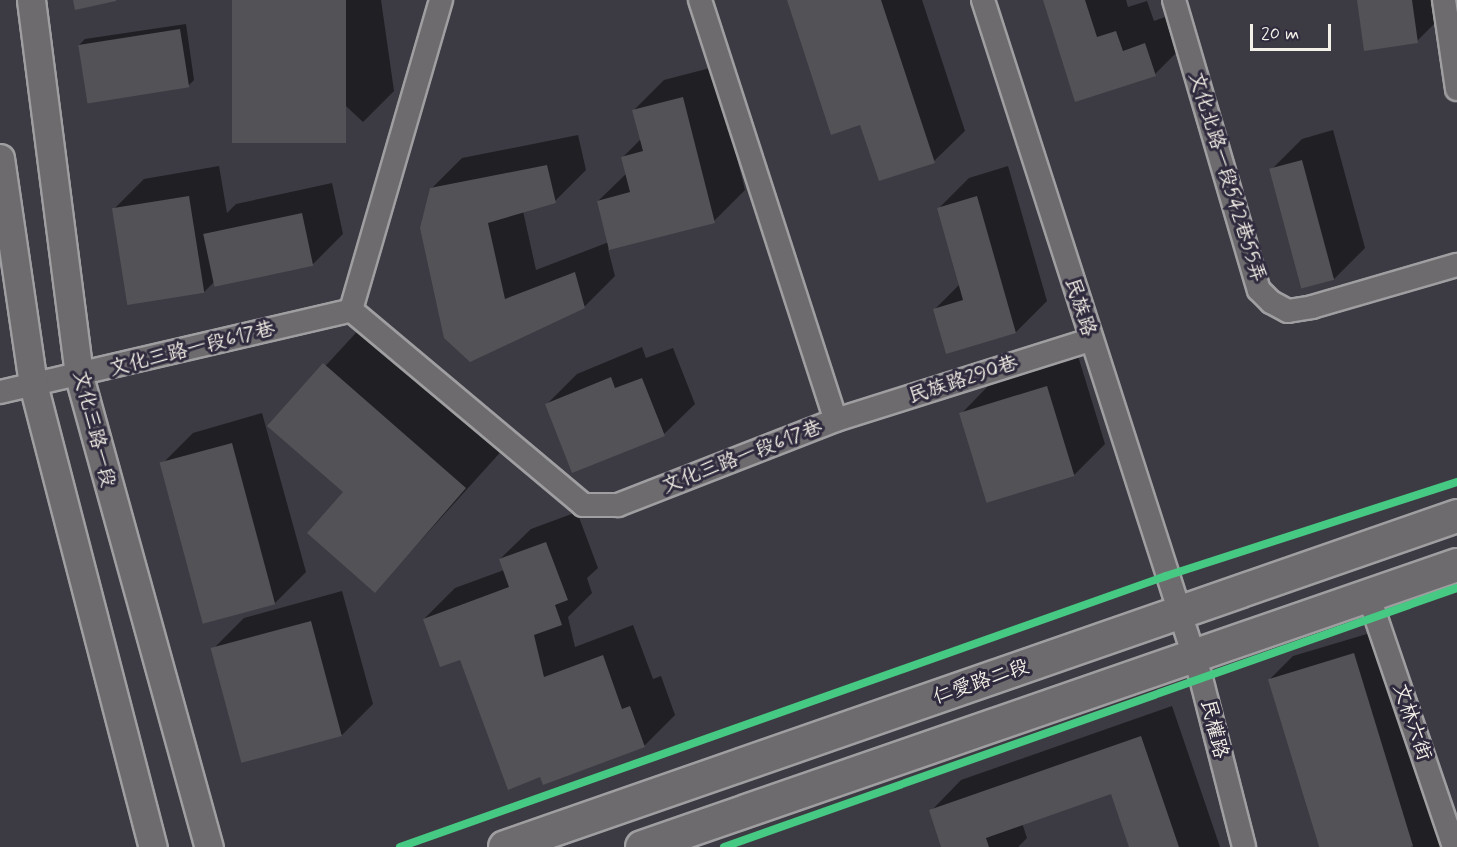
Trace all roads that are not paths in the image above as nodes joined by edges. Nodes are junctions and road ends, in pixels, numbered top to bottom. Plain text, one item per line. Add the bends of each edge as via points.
1 (31, 0) edge
2 (441, 0) edge
3 (700, 0) edge
4 (983, 0) edge
5 (1174, 0) edge
6 (1444, 0) edge
7 (1457, 89) edge
8 (0, 158) edge
9 (1457, 265) edge
10 (351, 310) junction
11 (1090, 340) junction
12 (79, 376) junction
13 (33, 384) junction
14 (0, 392) edge
15 (836, 420) junction
16 (1457, 516) edge
17 (1457, 565) edge
18 (1369, 597) junction
19 (1180, 613) junction
20 (1194, 655) junction
21 (153, 847) edge
22 (209, 847) edge
23 (505, 847) edge
24 (642, 847) edge
25 (1244, 847) edge
26 (1454, 847) edge

1 - 12 street, 文化三路一段
2 - 10 street
3 - 15 street, 文化三路一段617巷
4 - 11 street, 民族路
5 - 9 street, 文化北路一段542巷55弄 via 1259,290 1270,302 1288,311 1312,307
6 - 7 street
8 - 13 street
10 - 12 street, 文化三路一段617巷
10 - 15 street, 文化三路一段617巷 via 583,505 618,505
11 - 15 street, 民族路290巷
11 - 19 street, 民族路
12 - 13 street, 文化三路一段617巷
12 - 22 street, 文化三路一段
13 - 14 street, 文化三路一段617巷
13 - 21 street
16 - 19 main road, 仁愛路二段
17 - 18 main road
18 - 20 main road
18 - 26 street, 文林六街
19 - 20 street, 民權路
19 - 23 main road, 仁愛路二段
20 - 24 main road
20 - 25 street, 民權路

